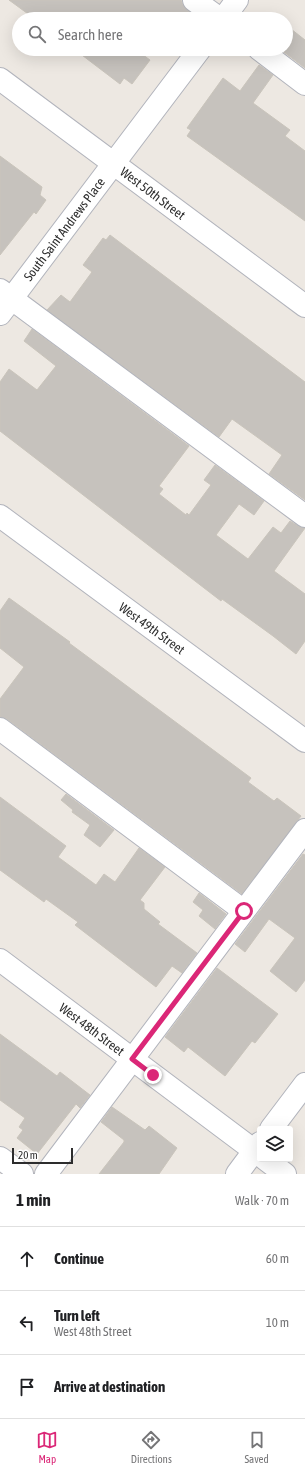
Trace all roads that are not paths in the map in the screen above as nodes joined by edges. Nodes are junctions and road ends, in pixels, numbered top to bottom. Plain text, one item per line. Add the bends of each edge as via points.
1 (194, 0) edge
2 (237, 0) edge
3 (211, 12) edge
4 (227, 12) edge
5 (195, 56) edge
6 (268, 56) edge
7 (0, 79) edge
8 (305, 84) edge
9 (113, 164) junction
10 (4, 301) edge
11 (305, 306) edge
12 (0, 516) edge
13 (305, 516) edge
14 (0, 729) edge
15 (305, 741) edge
16 (305, 830) edge
17 (244, 911) junction
18 (0, 960) edge
19 (132, 1059) junction
20 (305, 1084) edge
21 (273, 1126) edge
22 (257, 1150) edge
23 (257, 1155) edge
24 (0, 1158) edge
25 (272, 1162) edge
26 (22, 1174) edge
27 (46, 1174) edge
28 (238, 1174) edge
29 (286, 1174) edge

1 - 3 street
2 - 4 street
5 - 9 street, South Saint Andrews Place
6 - 8 street
7 - 9 street, West 50th Street
9 - 10 street, South Saint Andrews Place
9 - 11 street, West 50th Street
10 - 13 street
12 - 15 street, West 49th Street
14 - 17 street
16 - 17 street
17 - 19 street
18 - 19 street, West 48th Street
19 - 22 street, West 48th Street
19 - 27 street
20 - 21 street
23 - 28 street
24 - 26 street
25 - 29 street, West 48th Street

